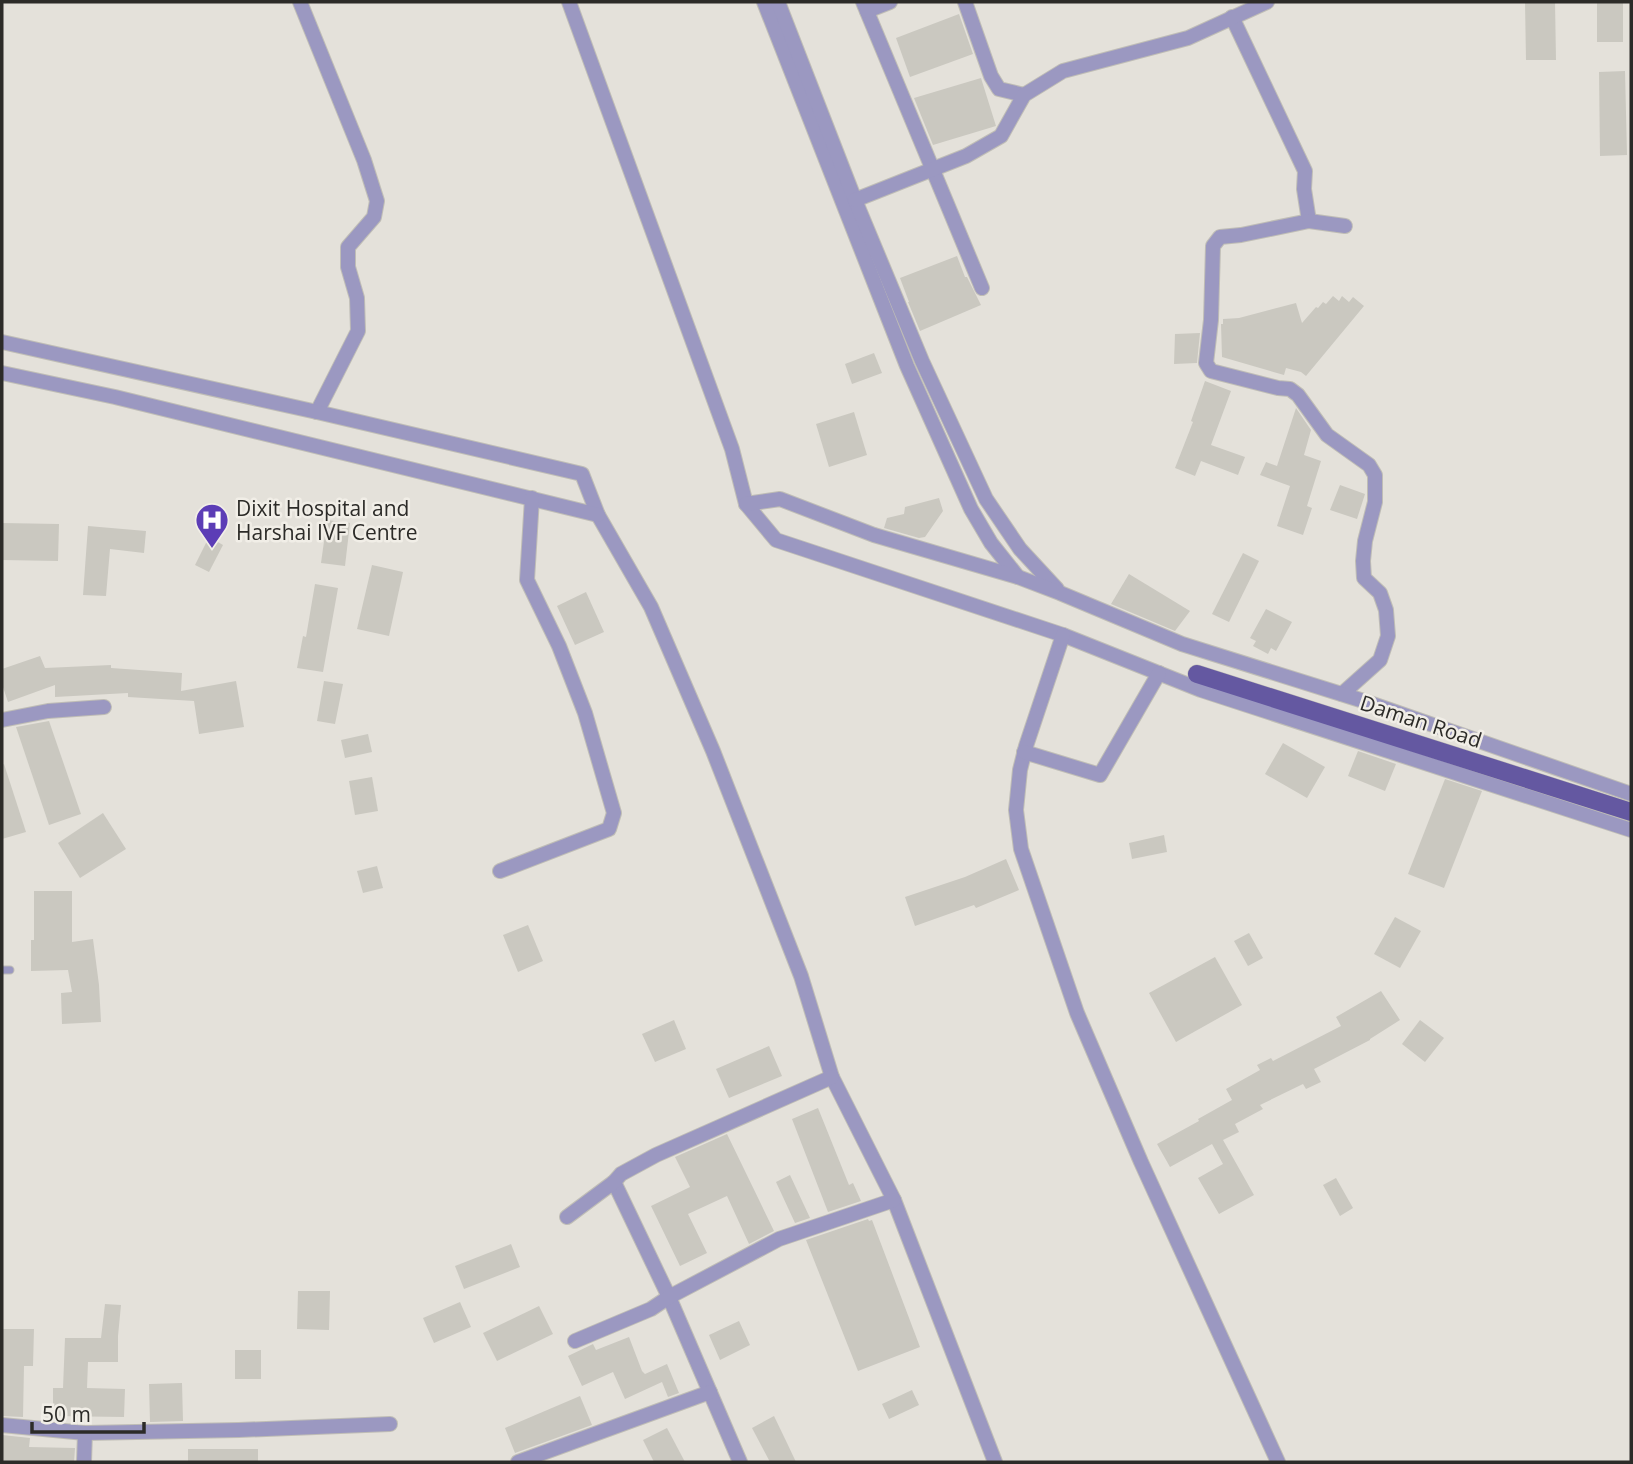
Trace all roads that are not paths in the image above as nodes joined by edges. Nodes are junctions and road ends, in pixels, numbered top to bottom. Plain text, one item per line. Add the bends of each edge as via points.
1 (300, 2) edge
2 (569, 2) edge
3 (890, 2) edge
4 (965, 2) edge
5 (1267, 2) edge
6 (865, 6) edge
7 (773, 7) edge
8 (1233, 17) junction
9 (1024, 95) junction
10 (934, 169) junction
11 (855, 200) junction
12 (1309, 221) junction
13 (1345, 226) dead end
14 (982, 288) dead end
15 (2, 342) edge
16 (2, 373) edge
17 (317, 412) junction
18 (532, 498) junction
19 (746, 504) junction
20 (598, 515) junction
21 (1018, 578) junction
22 (1060, 593) junction
23 (1063, 635) junction
24 (1159, 673) junction
25 (1197, 674) dead end
26 (1342, 694) junction
27 (104, 707) dead end
28 (2, 720) edge
29 (1024, 752) junction
30 (1631, 794) edge
31 (1631, 812) edge
32 (1631, 830) edge
33 (500, 871) dead end
34 (832, 1077) junction
35 (614, 1182) junction
36 (894, 1200) junction
37 (567, 1217) dead end
38 (669, 1297) junction
39 (575, 1341) dead end
40 (710, 1392) junction
41 (390, 1424) dead end
42 (2, 1425) edge
43 (85, 1433) junction
44 (84, 1462) edge
45 (518, 1462) edge
46 (740, 1462) edge
47 (995, 1462) edge
48 (1278, 1462) edge

1 - 17 street via 377,201 374,217 348,247 358,331
2 - 19 street via 732,449
3 - 6 street
4 - 9 street via 999,89
5 - 8 street
6 - 10 street
7 - 11 street
7 - 21 street via 906,366 971,509
8 - 9 street via 1188,38 1063,71
8 - 12 street via 1305,171
9 - 10 street via 1001,136
10 - 11 street
10 - 14 street
11 - 22 street via 986,499 1020,549
12 - 13 street
12 - 26 street via 1220,237 1213,246 1206,363 1211,371 1290,389 1326,435 1369,465 1375,475 1376,502 1365,541 1364,578 1380,593 1388,636 1380,660
15 - 17 street
16 - 18 street
17 - 20 street via 582,474
18 - 20 street
18 - 33 street via 527,580 585,713 614,813 609,829
19 - 21 street via 780,499 874,534
19 - 23 street via 776,540
20 - 34 street via 651,607 713,751 801,976
21 - 22 street
22 - 26 street via 1182,643
23 - 24 street
23 - 29 street
24 - 29 street via 1101,775
24 - 32 street
25 - 31 main road, Daman Road
26 - 30 street
27 - 28 street
29 - 48 street via 1016,810 1021,849 1077,1013
34 - 35 street via 656,1155
34 - 36 street
35 - 37 street
35 - 38 street
36 - 38 street via 779,1239
36 - 47 street
38 - 39 street
38 - 40 street
40 - 45 street
40 - 46 street
41 - 43 street
42 - 43 street
43 - 44 street

